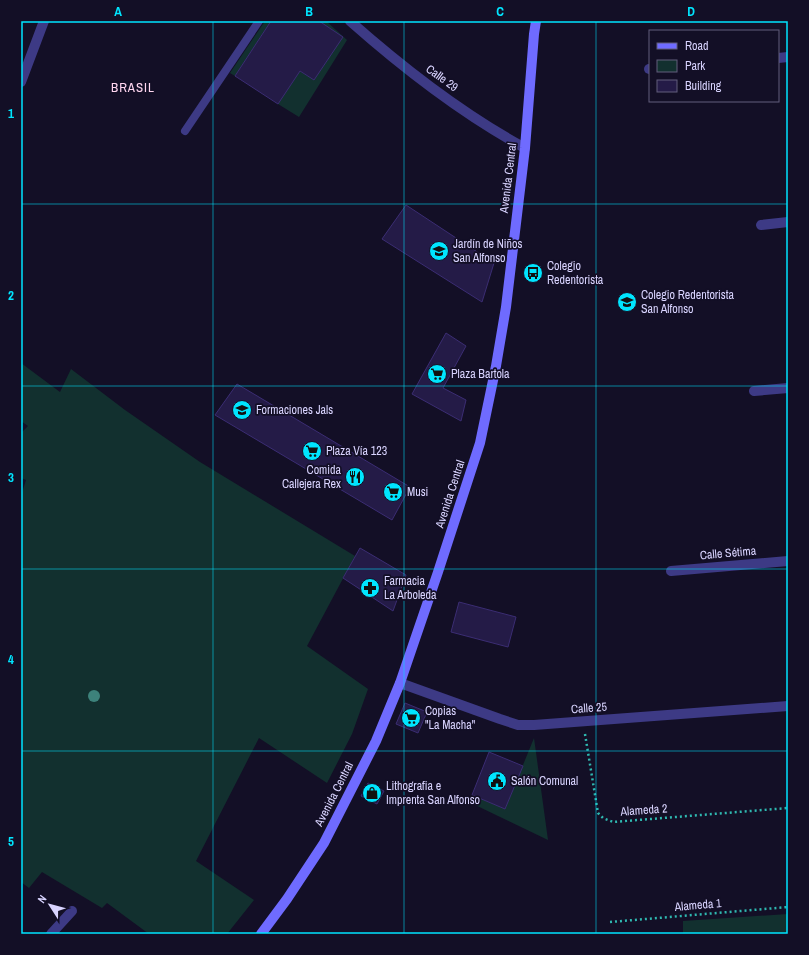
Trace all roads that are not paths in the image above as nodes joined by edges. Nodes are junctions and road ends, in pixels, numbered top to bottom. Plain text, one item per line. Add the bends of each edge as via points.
1 (44, 21) edge
2 (259, 21) edge
3 (350, 21) edge
4 (536, 21) edge
5 (21, 82) edge
6 (185, 131) dead end
7 (525, 148) junction
8 (788, 222) edge
9 (761, 225) dead end
10 (788, 388) edge
11 (754, 391) dead end
12 (788, 561) edge
13 (671, 571) dead end
14 (400, 683) junction
15 (788, 706) edge
16 (72, 911) dead end
17 (52, 934) edge
18 (261, 934) edge

1 - 5 street
2 - 6 lane
3 - 7 street, Calle 29 via 453,102
4 - 7 main road, Avenida Central
7 - 14 main road, Avenida Central via 506,307 480,443
8 - 9 street
10 - 11 street
12 - 13 street, Calle Sétima
14 - 15 street, Calle 25 via 518,725
14 - 18 main road, Avenida Central via 376,741 324,843
16 - 17 street

